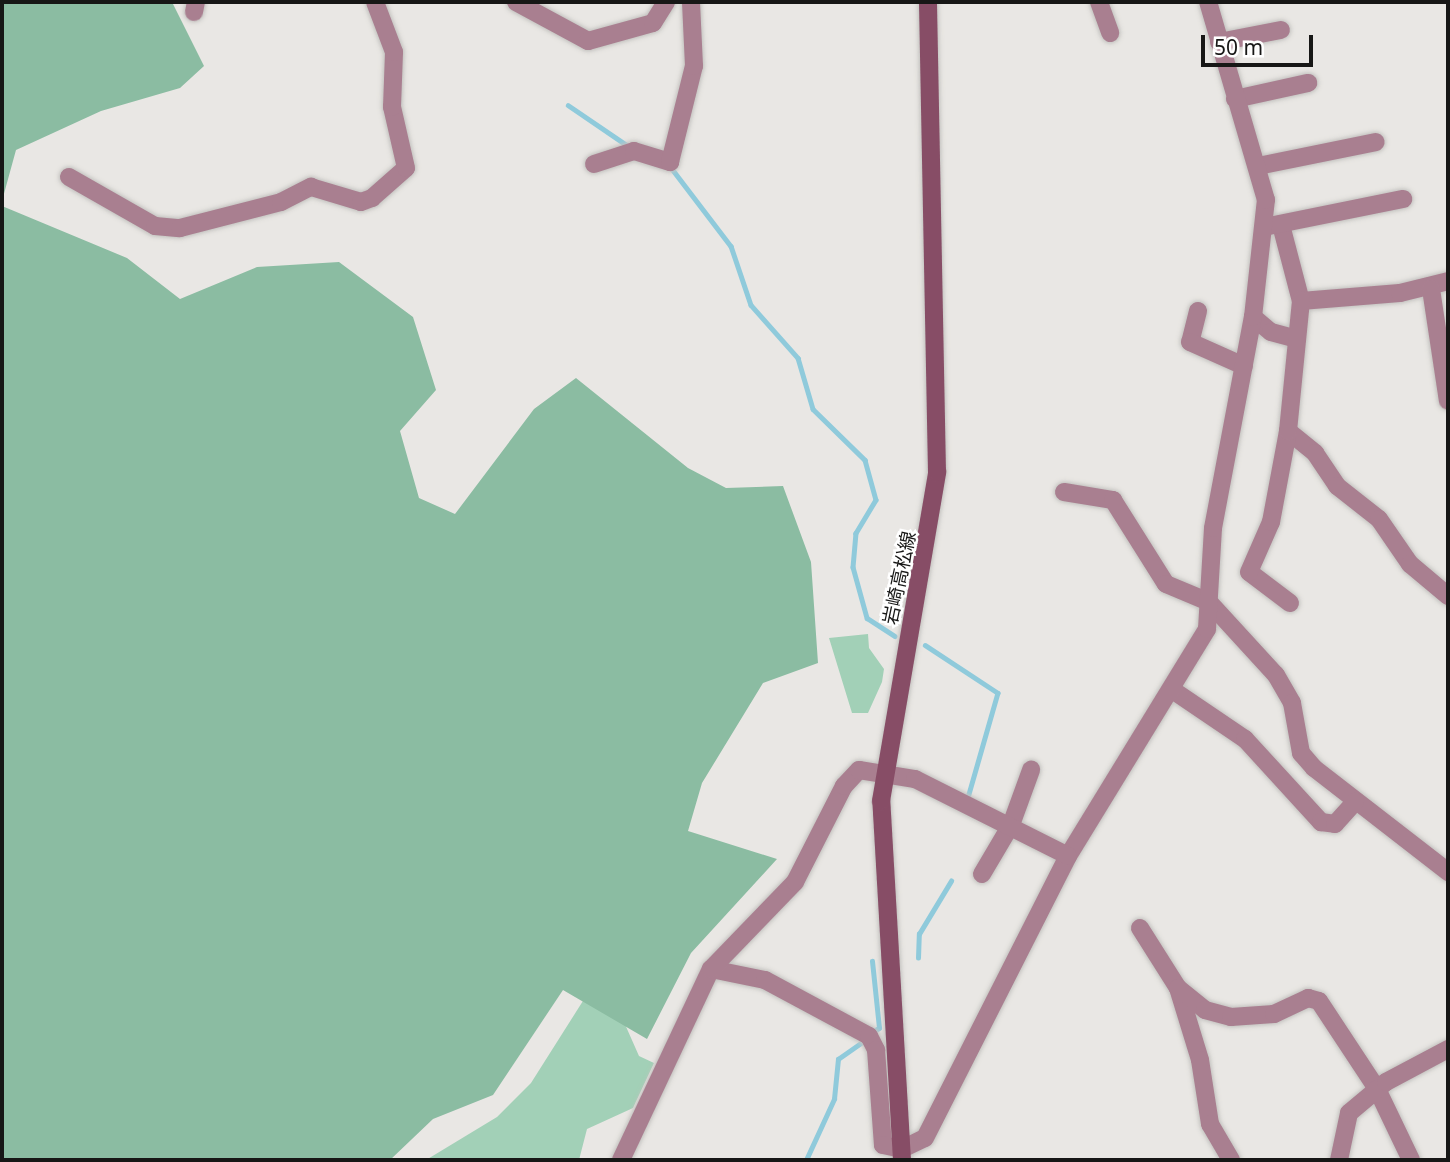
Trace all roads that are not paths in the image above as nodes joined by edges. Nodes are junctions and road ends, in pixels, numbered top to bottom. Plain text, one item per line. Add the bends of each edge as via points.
1 (374, 2) edge
2 (516, 2) edge
3 (666, 2) edge
4 (691, 2) edge
5 (928, 2) edge
6 (1099, 2) edge
7 (1212, 2) edge
8 (1281, 30) dead end
9 (1110, 33) dead end
10 (1219, 43) junction
11 (1308, 83) dead end
12 (1235, 99) junction
13 (1376, 142) dead end
14 (594, 164) dead end
15 (1258, 166) junction
16 (69, 177) dead end
17 (1403, 199) dead end
18 (1274, 225) junction
19 (1448, 281) edge
20 (1431, 289) junction
21 (1301, 301) junction
22 (1198, 311) dead end
23 (1253, 317) junction
24 (1297, 339) junction
25 (1244, 366) junction
26 (1448, 401) edge
27 (1289, 431) junction
28 (1064, 492) dead end
29 (1448, 596) edge
30 (1209, 601) junction
31 (1290, 603) dead end
32 (1174, 691) junction
33 (885, 770) junction
34 (1031, 770) dead end
35 (1355, 802) junction
36 (1012, 825) junction
37 (1392, 830) junction
38 (1068, 856) junction
39 (1448, 872) edge
40 (982, 874) dead end
41 (1448, 884) edge
42 (1140, 928) dead end
43 (711, 970) junction
44 (1178, 988) junction
45 (1448, 1049) edge
46 (1377, 1089) junction
47 (902, 1155) edge
48 (621, 1160) edge
49 (1231, 1160) edge
50 (1339, 1160) edge
51 (1411, 1160) edge

1 - 16 street via 394,52 392,107 407,168 372,198 361,202 311,187 281,202 180,228 155,226
2 - 3 street via 588,41 653,23
4 - 14 street via 694,66 677,150 670,162 634,150
5 - 33 main road, 岩崎高松線 via 936,472
6 - 9 street
7 - 10 street
8 - 10 street
10 - 12 street
11 - 12 street
12 - 15 street
13 - 15 street
15 - 18 street
17 - 18 street
18 - 21 street
18 - 23 street
19 - 20 street
20 - 21 street
20 - 26 street
21 - 24 street
22 - 25 street via 1190,342
23 - 24 street via 1271,332
23 - 25 street
24 - 27 street
25 - 30 street via 1213,528
27 - 29 street via 1315,453 1337,486 1379,519 1410,564
27 - 31 street via 1270,522 1249,572
28 - 30 street via 1113,500 1166,584
30 - 32 street via 1207,629
30 - 35 street via 1276,675 1292,703 1301,752
32 - 35 street via 1245,739 1321,822 1335,824
32 - 38 street
33 - 36 street
33 - 43 street via 859,770 844,786 795,882
33 - 47 main road, 岩崎高松線 via 883,888
34 - 36 street
35 - 37 street
36 - 38 street
36 - 40 street
37 - 39 street
37 - 41 street via 1387,836
38 - 47 street via 925,1138
42 - 44 street
43 - 47 street via 765,980 869,1036 876,1050 883,1146
43 - 48 street
44 - 46 street via 1205,1010 1231,1017 1274,1014 1308,998 1319,1001
44 - 49 street via 1210,1124
45 - 46 street
46 - 50 street via 1344,1120
46 - 51 street

